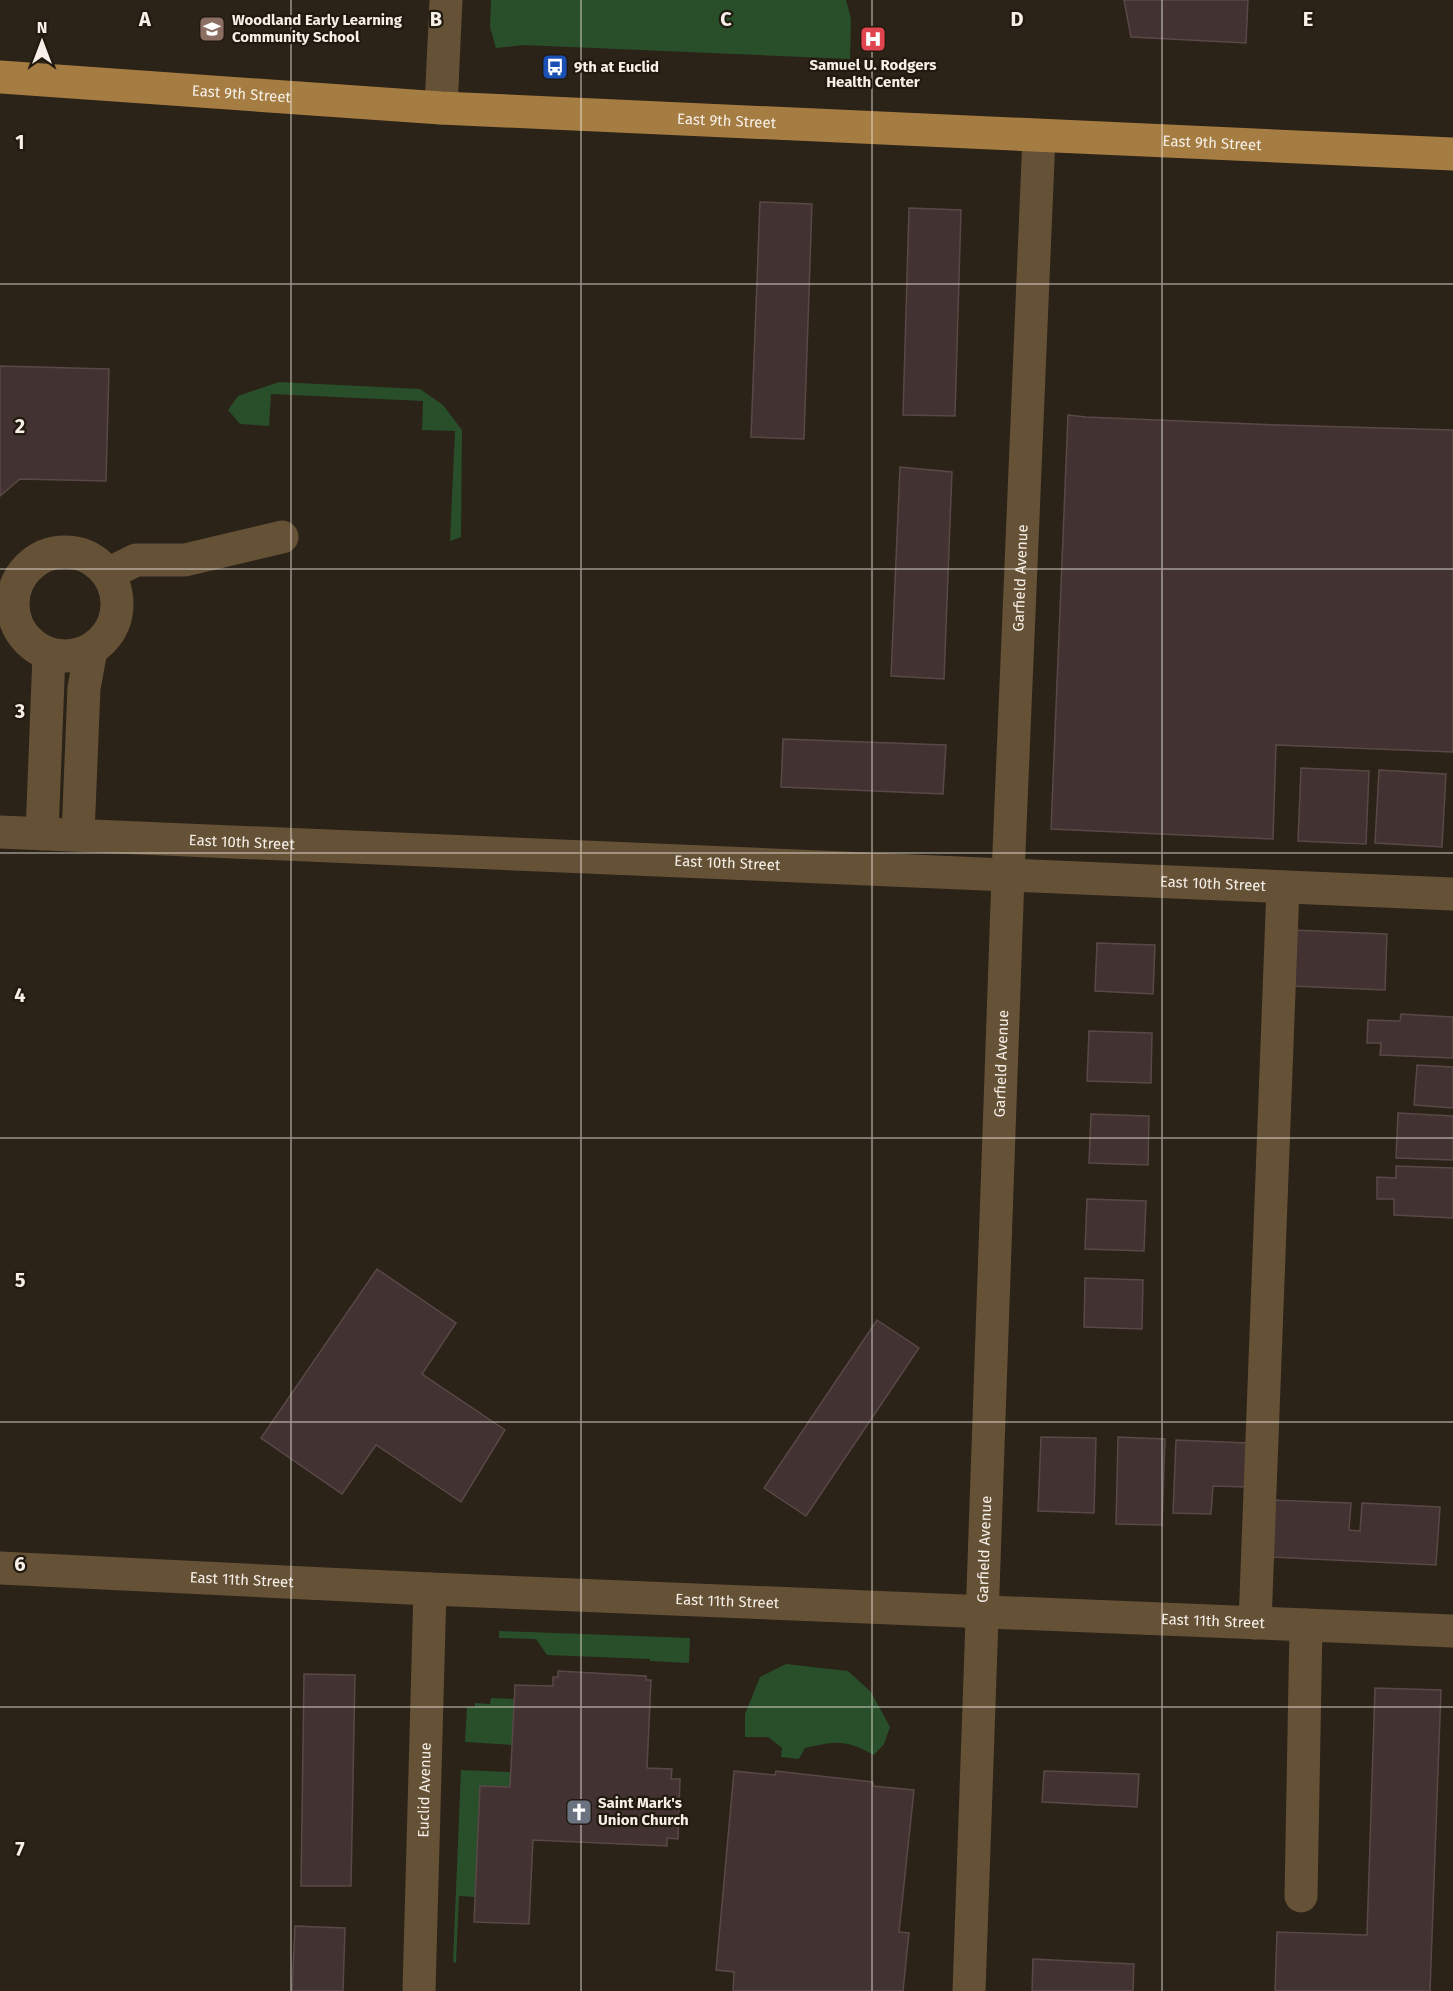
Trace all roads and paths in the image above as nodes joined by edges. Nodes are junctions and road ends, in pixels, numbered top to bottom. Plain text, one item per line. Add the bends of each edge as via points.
1 (446, 0) edge
2 (0, 77) edge
3 (441, 108) junction
4 (1039, 136) junction
5 (1453, 154) edge
6 (282, 537) dead end
7 (108, 574) junction
8 (92, 650) junction
9 (48, 654) junction
10 (0, 832) edge
11 (42, 834) junction
12 (78, 835) junction
13 (1008, 875) junction
14 (1283, 887) junction
15 (1453, 894) edge
16 (0, 1568) edge
17 (430, 1589) junction
18 (983, 1612) junction
19 (1255, 1623) junction
20 (1306, 1625) junction
21 (1453, 1631) edge
22 (1301, 1896) dead end
23 (419, 1991) edge
24 (969, 1991) edge

1 - 3 street
2 - 3 main road, East 9th Street
3 - 4 main road, East 9th Street
4 - 5 main road, East 9th Street
4 - 13 street, Garfield Avenue
6 - 7 street via 185,560 136,560
7 - 8 street via 117,599 116,617 105,638
7 - 9 street via 95,561 71,552 53,553 37,560 21,576 14,593 16,624 26,639
8 - 9 street via 67,657
8 - 12 street via 84,688
9 - 11 street
10 - 11 street, East 10th Street
11 - 12 street, East 10th Street
12 - 13 street, East 10th Street
13 - 14 street, East 10th Street
13 - 18 street, Garfield Avenue
14 - 15 street, East 10th Street
14 - 19 street
16 - 17 street, East 11th Street
17 - 18 street, East 11th Street
17 - 23 street, Euclid Avenue
18 - 19 street, East 11th Street
18 - 24 street, Garfield Avenue
19 - 20 street, East 11th Street
20 - 21 street, East 11th Street
20 - 22 street

